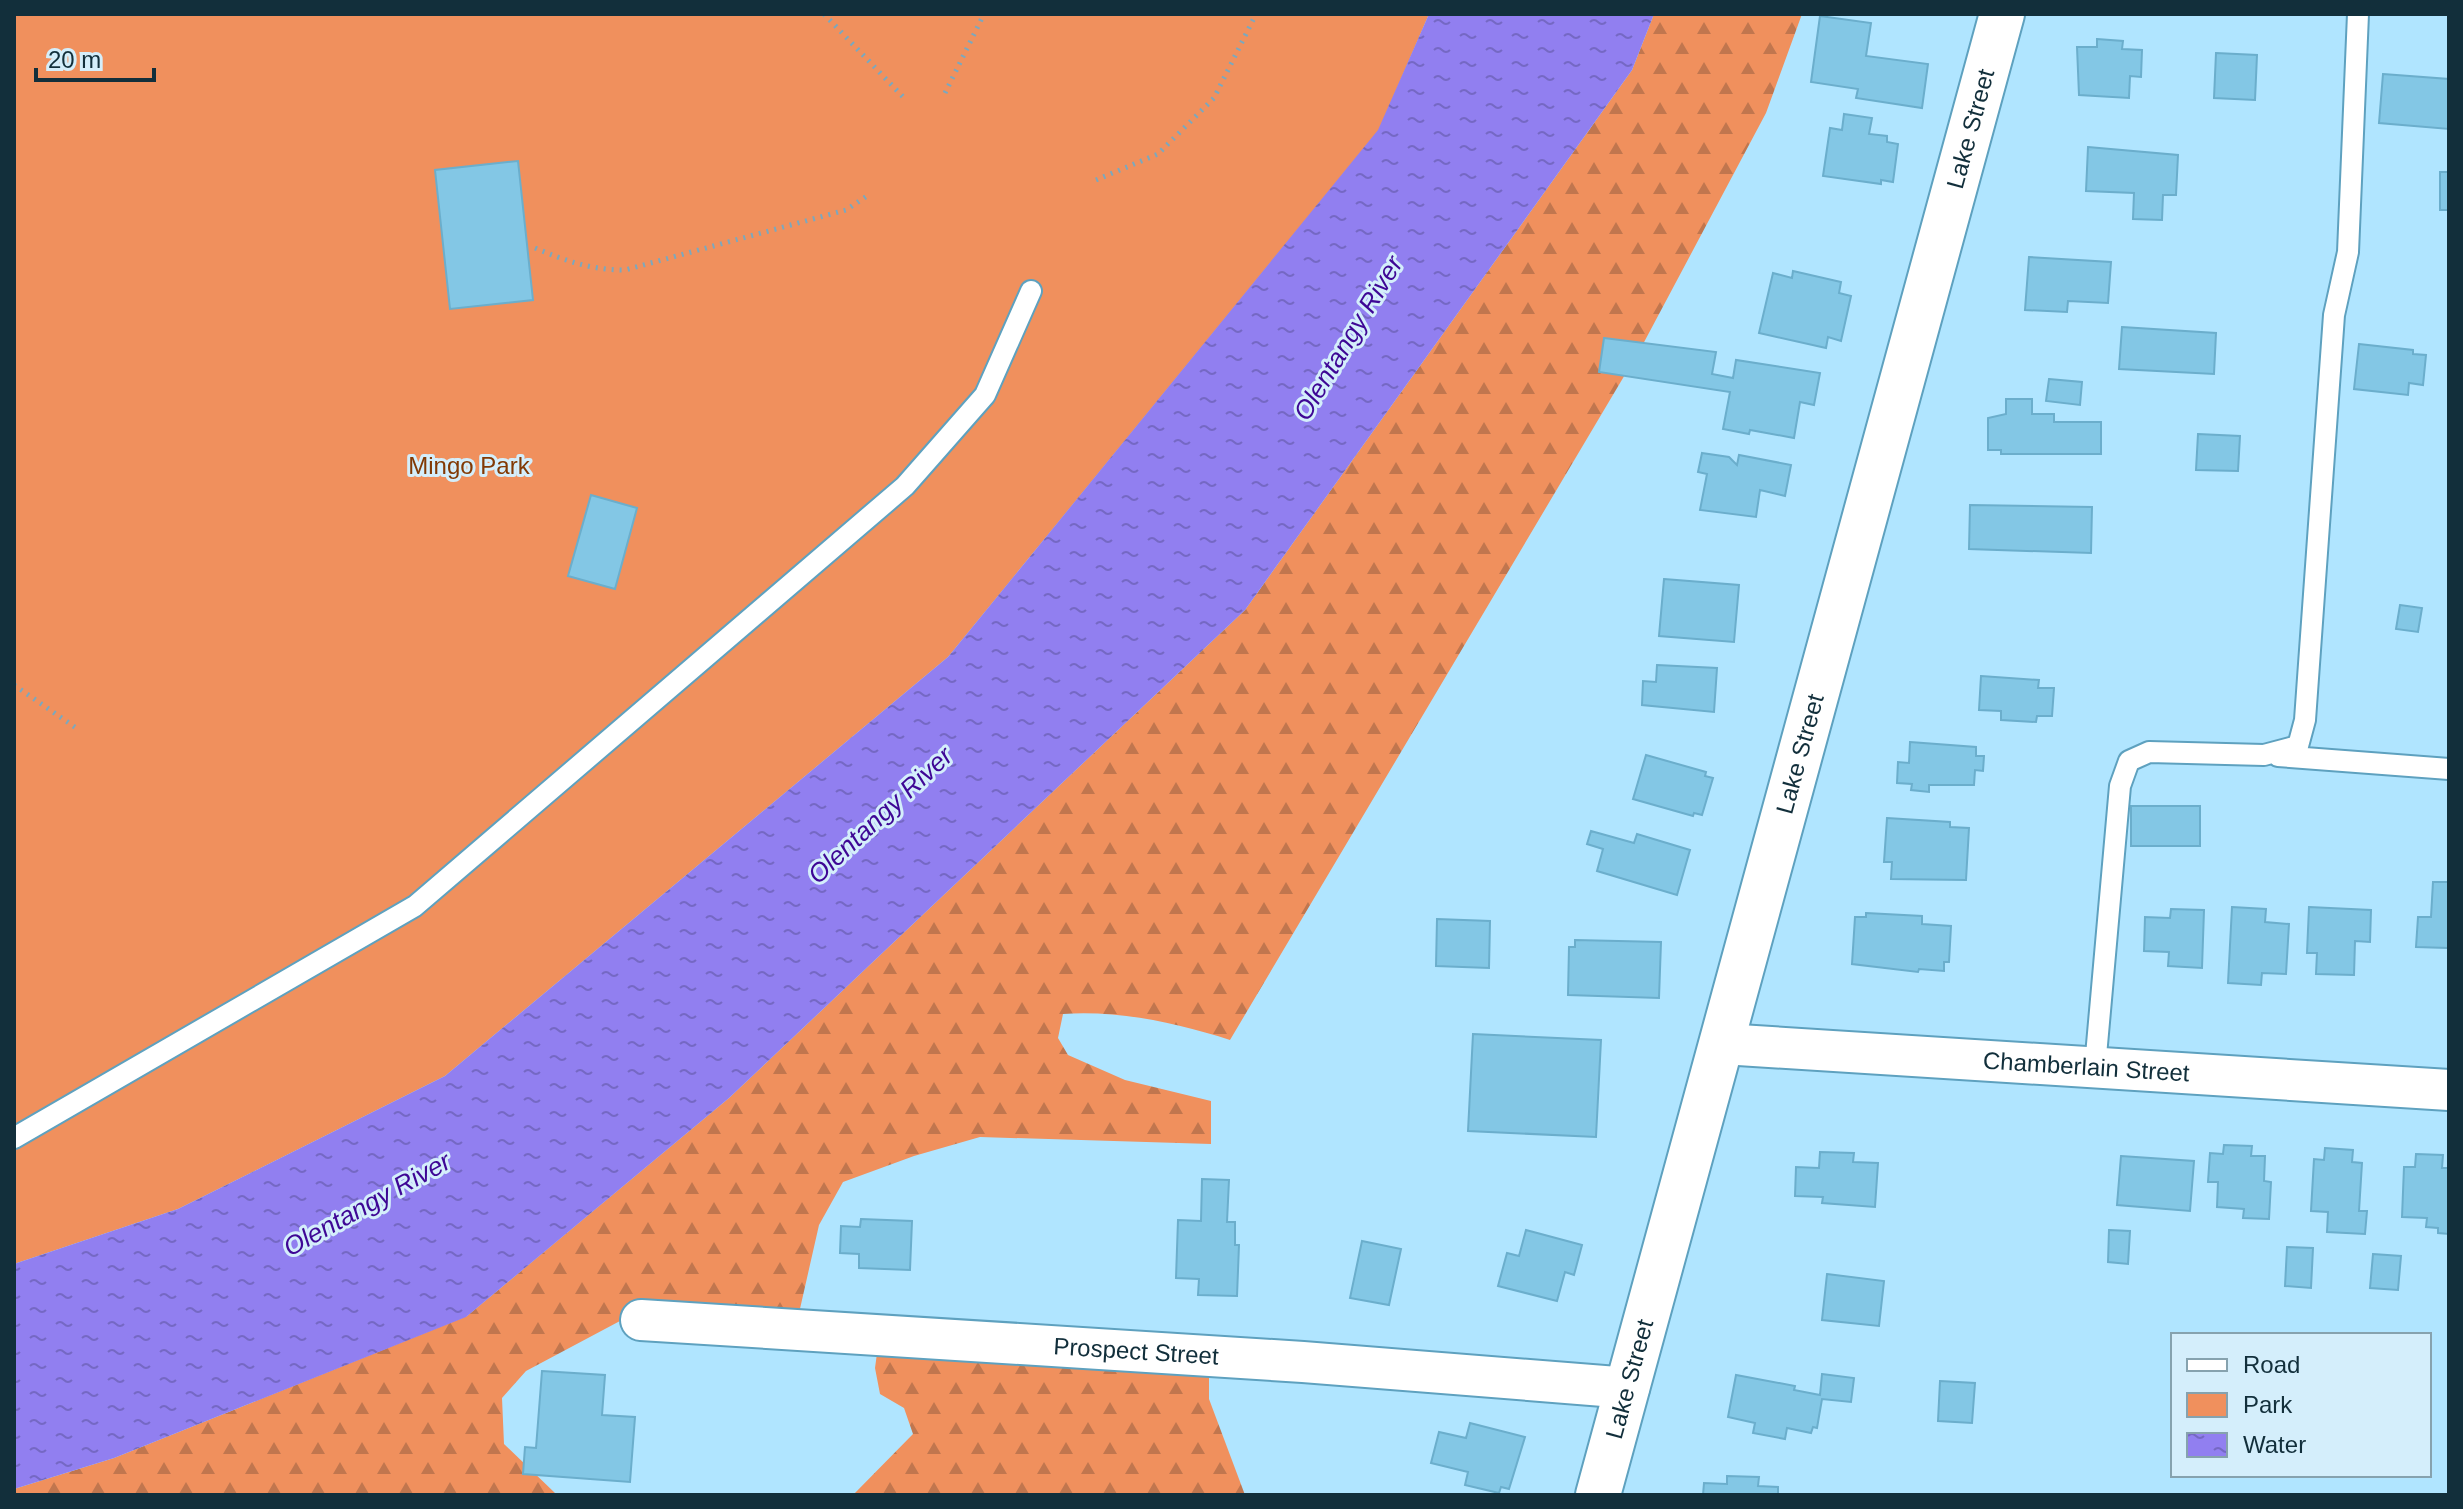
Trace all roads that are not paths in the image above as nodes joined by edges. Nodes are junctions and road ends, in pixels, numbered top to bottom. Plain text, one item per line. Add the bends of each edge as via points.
1 (2002, 14) edge
2 (2358, 14) edge
3 (1031, 291) dead end
4 (2264, 755) junction
5 (2449, 769) edge
6 (1723, 1044) junction
7 (2095, 1067) junction
8 (2449, 1090) edge
9 (14, 1138) edge
10 (641, 1320) dead end
11 (1629, 1388) junction
12 (1598, 1495) edge

1 - 6 main road, Lake Street
2 - 4 lane via 2348,252 2334,315 2305,720 2298,746
3 - 9 lane via 985,395 905,486 415,906
4 - 5 lane
4 - 7 lane via 2149,752 2129,761 2120,786
6 - 7 street, Chamberlain Street
6 - 11 main road, Lake Street
7 - 8 street, Chamberlain Street
10 - 11 street, Prospect Street
11 - 12 main road, Lake Street

